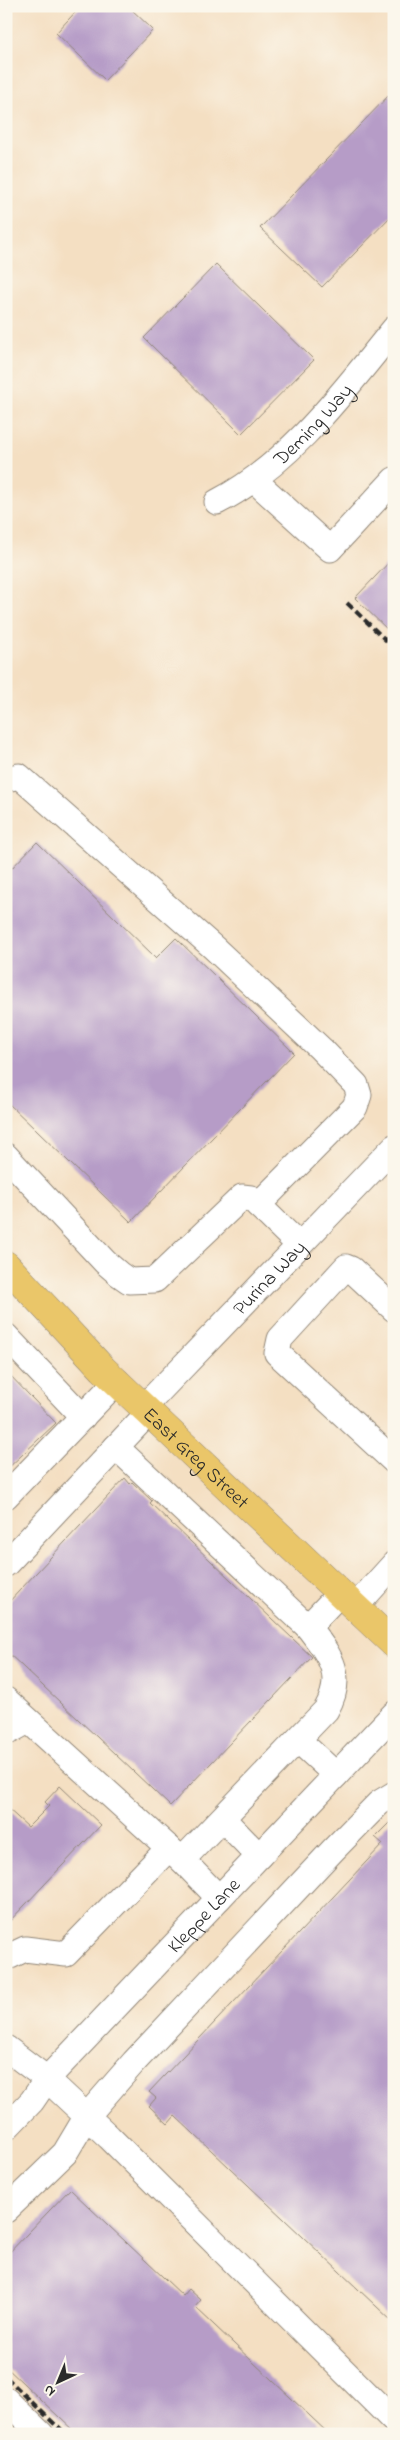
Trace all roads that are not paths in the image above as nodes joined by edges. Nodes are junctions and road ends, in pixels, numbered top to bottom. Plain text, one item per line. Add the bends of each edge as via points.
1 (394, 329) edge
2 (254, 480) junction
3 (394, 480) edge
4 (216, 502) dead end
5 (10, 773) edge
6 (394, 1147) edge
7 (6, 1156) edge
8 (258, 1205) junction
9 (299, 1245) junction
10 (6, 1265) edge
11 (394, 1309) edge
12 (6, 1336) edge
13 (117, 1381) junction
14 (147, 1410) junction
15 (82, 1417) junction
16 (116, 1447) junction
17 (394, 1460) edge
18 (6, 1496) edge
19 (6, 1564) edge
20 (394, 1564) edge
21 (348, 1600) junction
22 (308, 1627) junction
23 (394, 1644) edge
24 (6, 1700) edge
25 (394, 1714) edge
26 (17, 1725) edge
27 (298, 1740) junction
28 (336, 1775) junction
29 (394, 1794) edge
30 (223, 1819) junction
31 (175, 1854) junction
32 (259, 1856) junction
33 (219, 1898) junction
34 (6, 1958) edge
35 (6, 2048) edge
36 (47, 2079) junction
37 (87, 2116) junction
38 (6, 2128) edge
39 (10, 2198) edge
40 (6, 2400) edge
41 (394, 2421) edge
42 (41, 2434) edge

1 - 2 street, Deming Way via 296,442
2 - 3 street via 330,549
2 - 4 street, Deming Way
5 - 8 street via 37,790 214,948 356,1085 359,1095 355,1107
6 - 9 street, Purina Way
7 - 8 street via 105,1262 129,1281 155,1280 242,1197 251,1198
8 - 9 street
9 - 14 street, Purina Way
10 - 13 main road, East Greg Street
11 - 17 street via 346,1267 280,1339 277,1353
12 - 15 street
13 - 14 main road, East Greg Street
13 - 15 street
14 - 16 street, Purina Way
14 - 21 main road, East Greg Street
15 - 18 street
16 - 19 street, Purina Way
16 - 22 street
20 - 21 street
21 - 22 street
21 - 23 main road, East Greg Street
22 - 27 street via 330,1657 336,1678 333,1697 326,1710
24 - 26 street
25 - 28 street, Kleppe Lane
26 - 31 street
27 - 28 street
27 - 30 street
28 - 32 street, Kleppe Lane
29 - 37 street via 379,1803 333,1850
30 - 31 street
30 - 32 street
31 - 33 street
31 - 34 street via 66,1954 25,1949
32 - 33 street, Kleppe Lane
33 - 36 street, Kleppe Lane
35 - 36 street
36 - 37 street
36 - 38 street, Kleppe Lane via 32,2101
37 - 39 street via 65,2153
37 - 41 street
40 - 42 street

